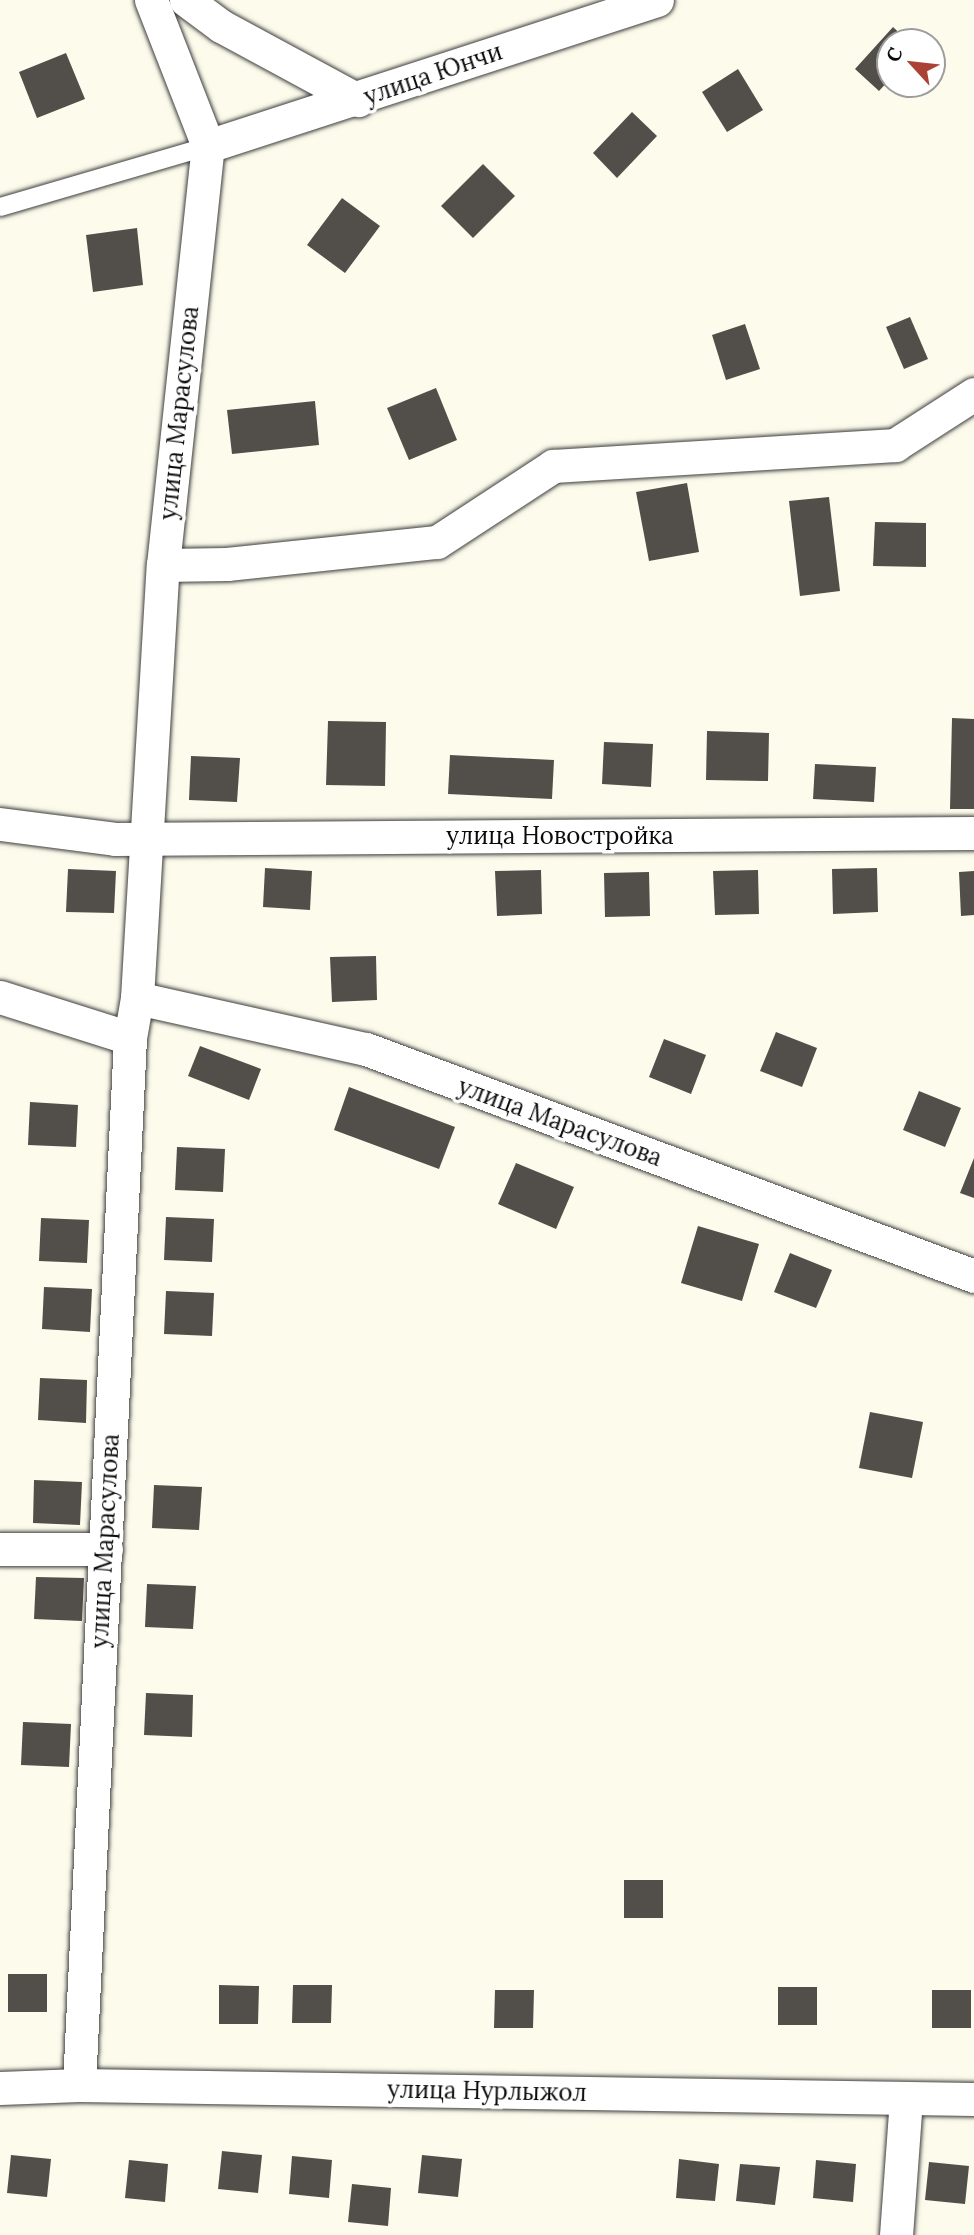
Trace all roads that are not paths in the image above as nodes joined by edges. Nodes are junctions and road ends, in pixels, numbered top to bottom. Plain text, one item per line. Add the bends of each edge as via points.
1 (151, 0) edge
2 (186, 0) edge
3 (657, 0) edge
4 (358, 100) junction
5 (208, 146) junction
6 (0, 207) edge
7 (974, 394) edge
8 (163, 565) junction
9 (0, 824) edge
10 (974, 833) edge
11 (145, 838) junction
12 (0, 997) edge
13 (137, 998) junction
14 (130, 1038) junction
15 (974, 1276) edge
16 (0, 1549) edge
17 (106, 1549) junction
18 (79, 2085) junction
19 (0, 2088) edge
20 (906, 2098) junction
21 (974, 2099) edge
22 (896, 2235) edge

1 - 5 street, улица Марасулова
2 - 4 street via 221,26
3 - 4 street, улица Юнчи
4 - 5 street, улица Юнчи
5 - 6 lane
5 - 8 street, улица Марасулова
7 - 8 street via 895,445 552,466 437,542 227,564
8 - 11 street, улица Марасулова
9 - 11 street via 114,839
10 - 11 street, улица Новостройка
11 - 13 street, улица Марасулова
12 - 14 street
13 - 14 street, улица Марасулова
13 - 15 street, улица Марасулова via 366,1049
14 - 17 street, улица Марасулова
16 - 17 street
17 - 18 street, улица Марасулова
18 - 19 street, улица Нурлыжол
18 - 20 street, улица Нурлыжол
20 - 21 street, улица Нурлыжол
20 - 22 street

